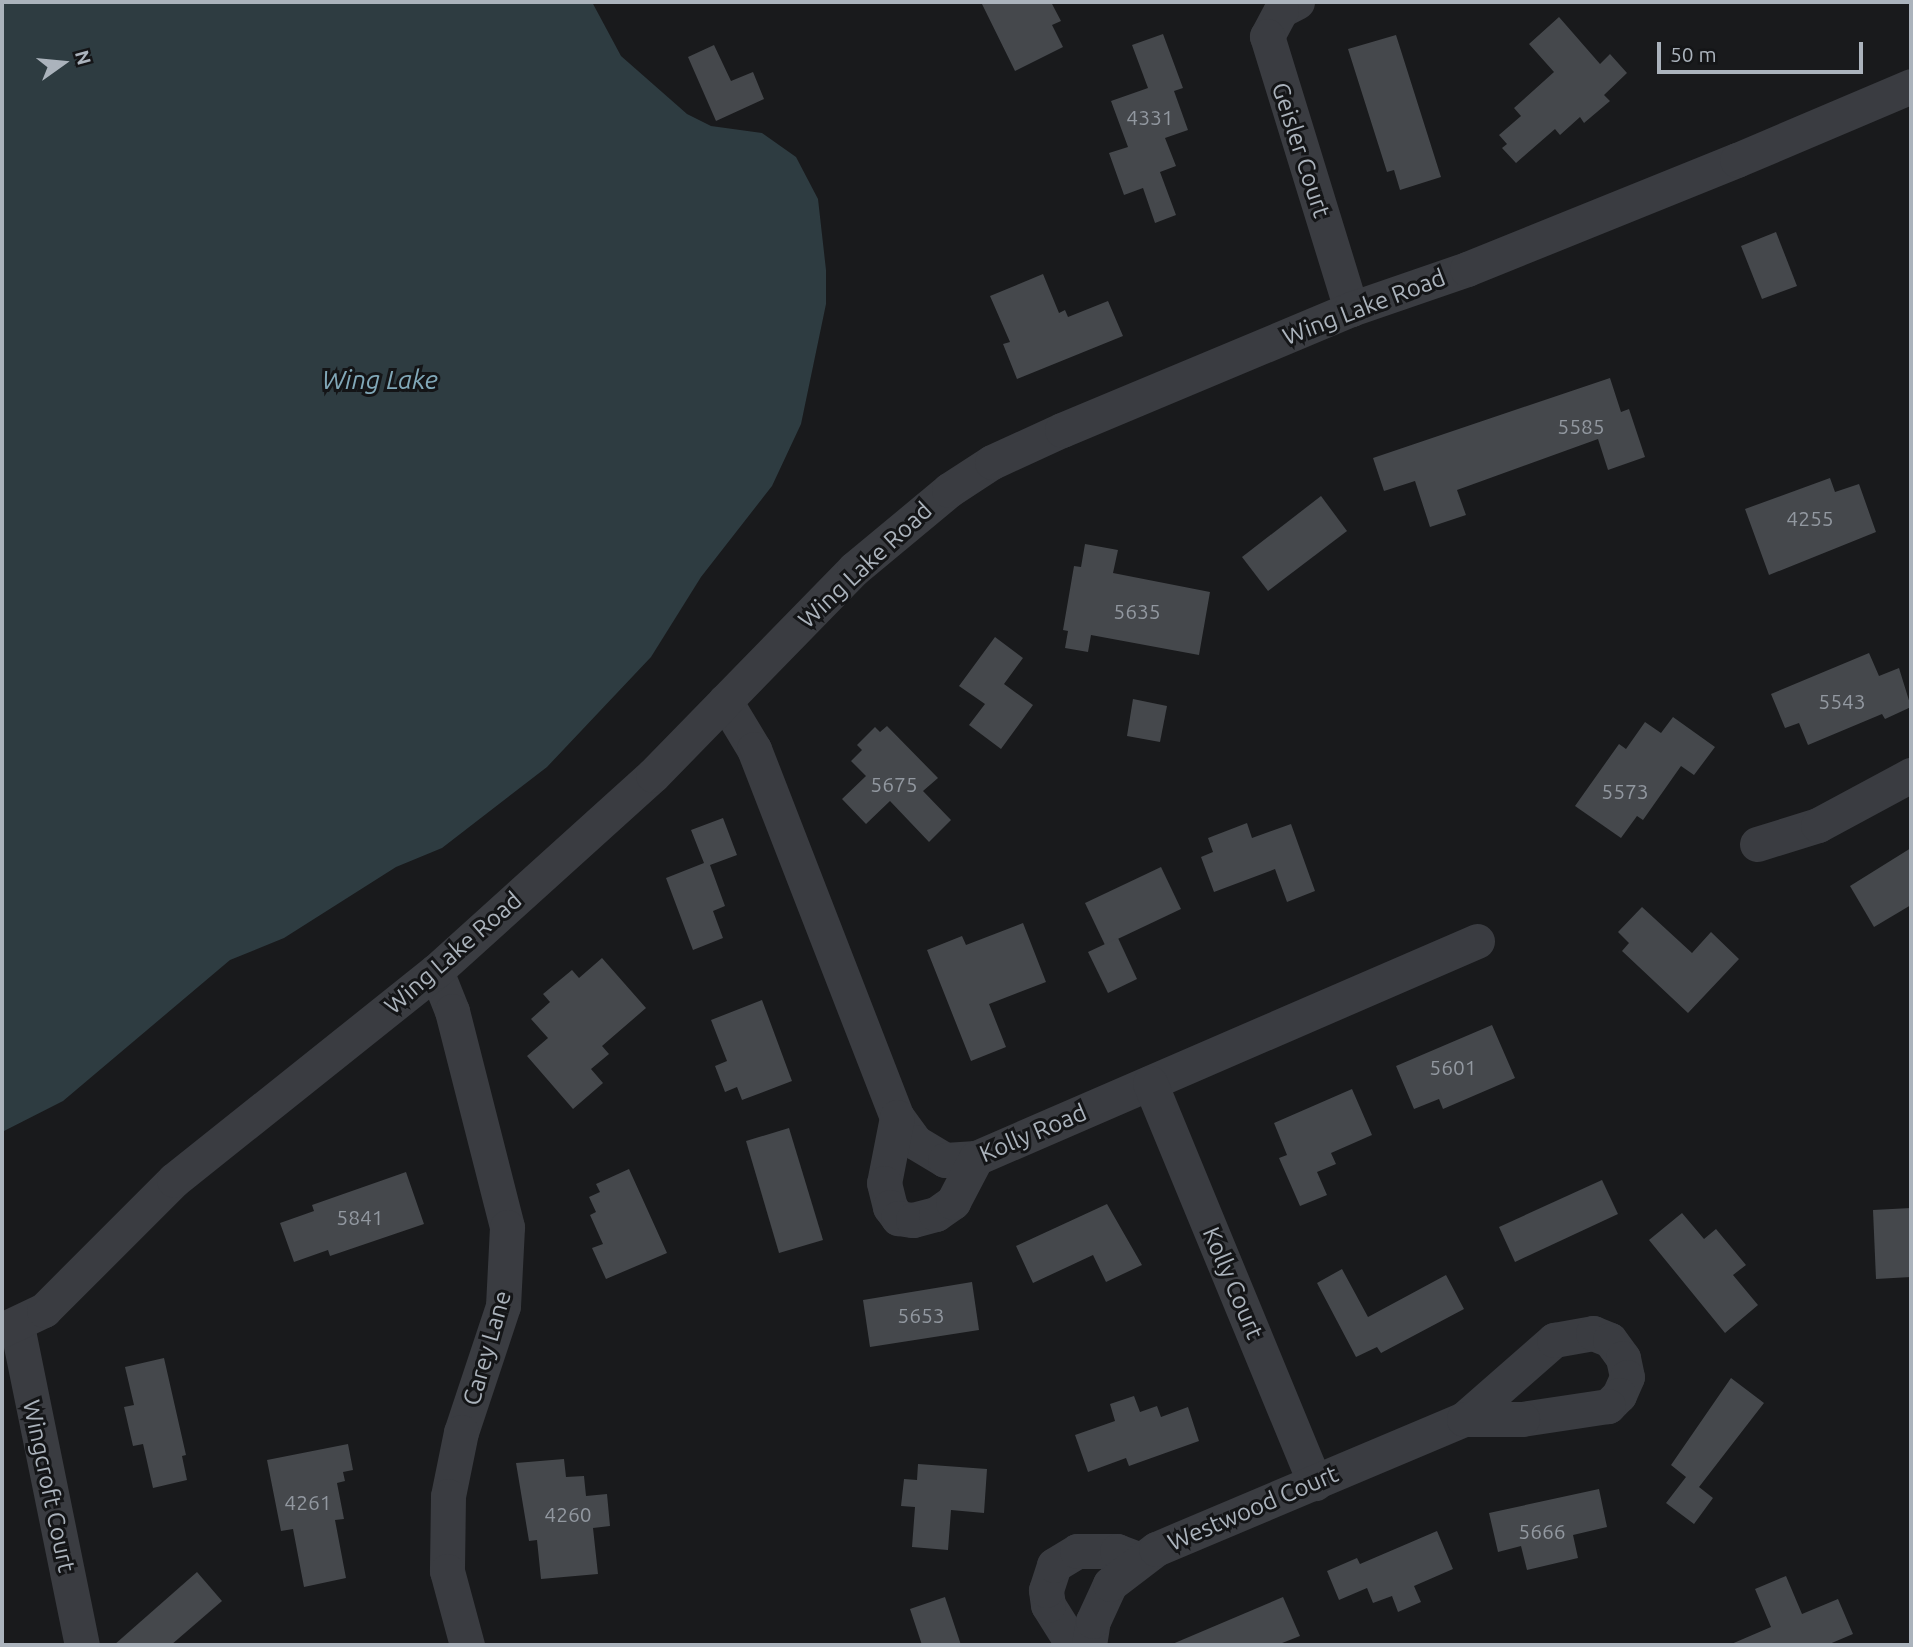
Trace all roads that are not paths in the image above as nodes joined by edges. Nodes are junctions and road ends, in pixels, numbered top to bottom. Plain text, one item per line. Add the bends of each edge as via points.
1 (1297, 2) edge
2 (1911, 86) edge
3 (1351, 309) junction
4 (725, 701) junction
5 (1911, 775) edge
6 (1757, 844) dead end
7 (1477, 941) dead end
8 (436, 971) junction
9 (1150, 1083) junction
10 (897, 1117) junction
11 (976, 1158) junction
12 (9, 1328) edge
13 (1464, 1419) dead end
14 (1315, 1483) junction
15 (1138, 1559) junction
16 (82, 1645) edge
17 (467, 1645) edge
18 (1073, 1645) edge
19 (1089, 1645) edge

1 - 3 street, Geisler Court via 1281,10 1267,36
2 - 3 street, Wing Lake Road via 1480,264
3 - 4 street, Wing Lake Road via 1062,430 970,476 853,569
4 - 8 street, Wing Lake Road via 653,775
4 - 10 street, Kolly Road via 754,749
5 - 6 street via 1818,825
7 - 9 street, Kolly Road
8 - 12 street, Wing Lake Road via 174,1181 44,1310
8 - 17 street, Carey Lane via 453,1012 507,1227 503,1306 461,1432 448,1496 447,1571
9 - 11 street, Kolly Road
9 - 14 street, Kolly Court
10 - 11 street, Kolly Road via 929,1153 959,1162
10 - 11 street via 884,1183 898,1218 913,1220 936,1214 953,1202
12 - 16 street, Wingcroft Court
13 - 14 street, Westwood Court
14 - 15 street, Westwood Court
15 - 18 street via 1117,1550 1077,1551 1054,1565 1046,1590 1048,1605
15 - 19 street, Westwood Court via 1110,1584 1099,1603

